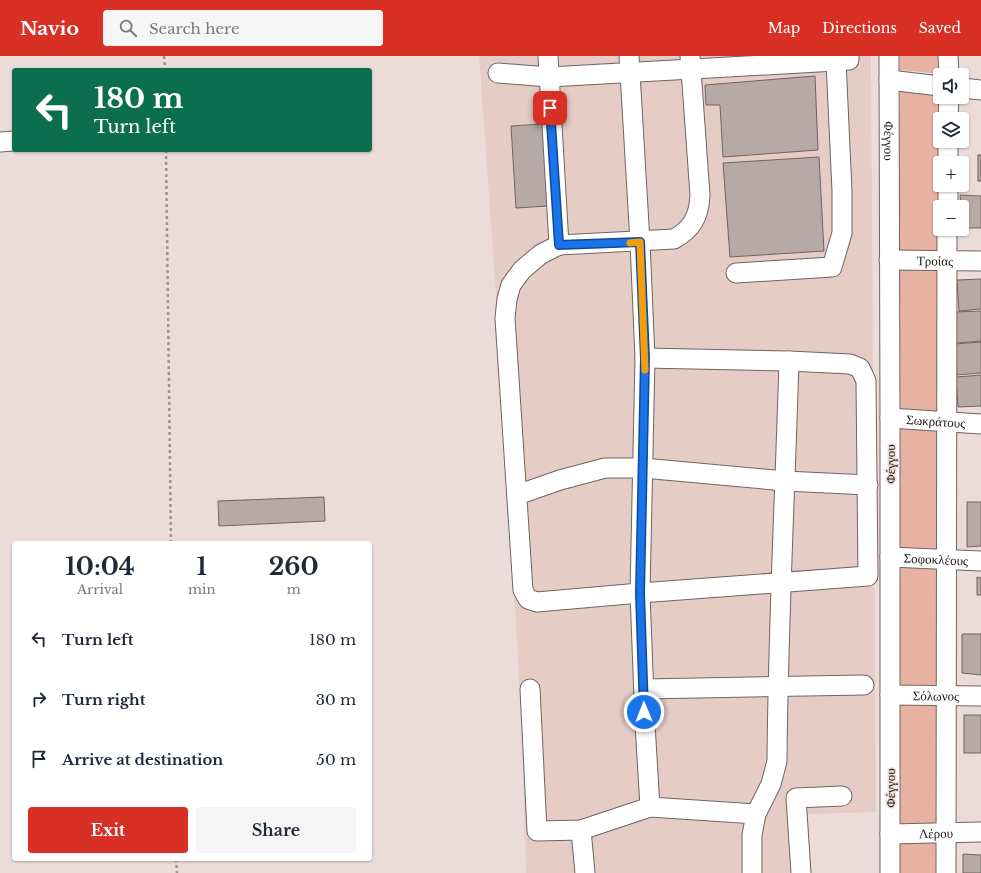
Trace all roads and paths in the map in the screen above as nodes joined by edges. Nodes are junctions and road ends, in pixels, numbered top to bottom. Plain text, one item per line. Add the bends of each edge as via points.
1 (164, 56) edge
2 (548, 56) edge
3 (889, 56) edge
4 (948, 56) edge
5 (842, 59) edge
6 (691, 63) edge
7 (630, 64) edge
8 (165, 68) edge
9 (948, 68) edge
10 (498, 73) dead end
11 (549, 77) junction
12 (889, 80) junction
13 (933, 85) edge
14 (969, 89) edge
15 (981, 90) edge
16 (12, 141) edge
17 (0, 142) edge
18 (166, 152) edge
19 (948, 236) edge
20 (640, 242) junction
21 (559, 245) junction
22 (889, 260) junction
23 (947, 260) junction
24 (981, 261) edge
25 (736, 273) dead end
26 (645, 358) junction
27 (789, 361) junction
28 (890, 418) junction
29 (947, 422) junction
30 (981, 424) edge
31 (643, 468) junction
32 (785, 481) junction
33 (868, 485) junction
34 (517, 495) junction
35 (172, 541) edge
36 (890, 556) junction
37 (947, 559) junction
38 (981, 561) edge
39 (780, 583) junction
40 (640, 593) junction
41 (864, 685) dead end
42 (778, 687) junction
43 (530, 688) dead end
44 (644, 689) junction
45 (890, 695) junction
46 (946, 696) junction
47 (981, 696) edge
48 (767, 792) junction
49 (842, 796) dead end
50 (796, 798) junction
51 (650, 807) junction
52 (756, 814) junction
53 (581, 830) junction
54 (981, 832) edge
55 (946, 833) junction
56 (890, 834) junction
57 (176, 861) edge
58 (177, 873) edge
59 (585, 873) edge
60 (752, 873) edge
61 (801, 873) edge
62 (890, 873) edge
63 (946, 873) edge

1 - 8 path
2 - 11 street
3 - 12 street, Φέγγου
4 - 9 street
5 - 6 street
5 - 25 street via 842,233 832,267
6 - 7 street
6 - 20 street via 700,195 697,213 691,226 674,239
7 - 11 street
7 - 20 street
10 - 11 street
11 - 21 street
12 - 13 street
12 - 22 street, Φέγγου
14 - 15 street
16 - 17 street
18 - 35 path
19 - 23 street
20 - 21 street
20 - 26 street
21 - 34 street via 541,254 522,270 511,285 507,299 505,318
22 - 23 street, Τροίας
22 - 28 street, Φέγγου
23 - 24 street, Τροίας
23 - 29 street
26 - 27 street
26 - 31 street
27 - 32 street
27 - 33 street via 850,364 860,368 864,374
28 - 29 street, Σωκράτους
28 - 36 street, Φέγγου
29 - 30 street, Σωκράτους
29 - 37 street
31 - 32 street
31 - 34 street via 605,468
31 - 40 street
32 - 33 street
32 - 39 street
33 - 39 street via 868,576
34 - 40 street via 523,590 528,599 537,602
36 - 37 street, Σοφοκλέους
36 - 45 street, Φέγγου
37 - 38 street, Σοφοκλέους
37 - 46 street
39 - 40 street
39 - 42 street
40 - 44 street
41 - 42 street
42 - 44 street
42 - 48 street via 777,761
43 - 53 street via 537,831
44 - 51 street
45 - 46 street, Σόλωνος
45 - 56 street, Φέγγου
46 - 47 street, Σόλωνος
46 - 55 street
48 - 50 street
48 - 52 street
49 - 50 street
50 - 61 street
51 - 52 street
51 - 53 street
52 - 60 street via 752,835
53 - 59 street
54 - 55 street, Λέρου
55 - 56 street, Λέρου
55 - 63 street
56 - 62 street, Φέγγου
57 - 58 path

